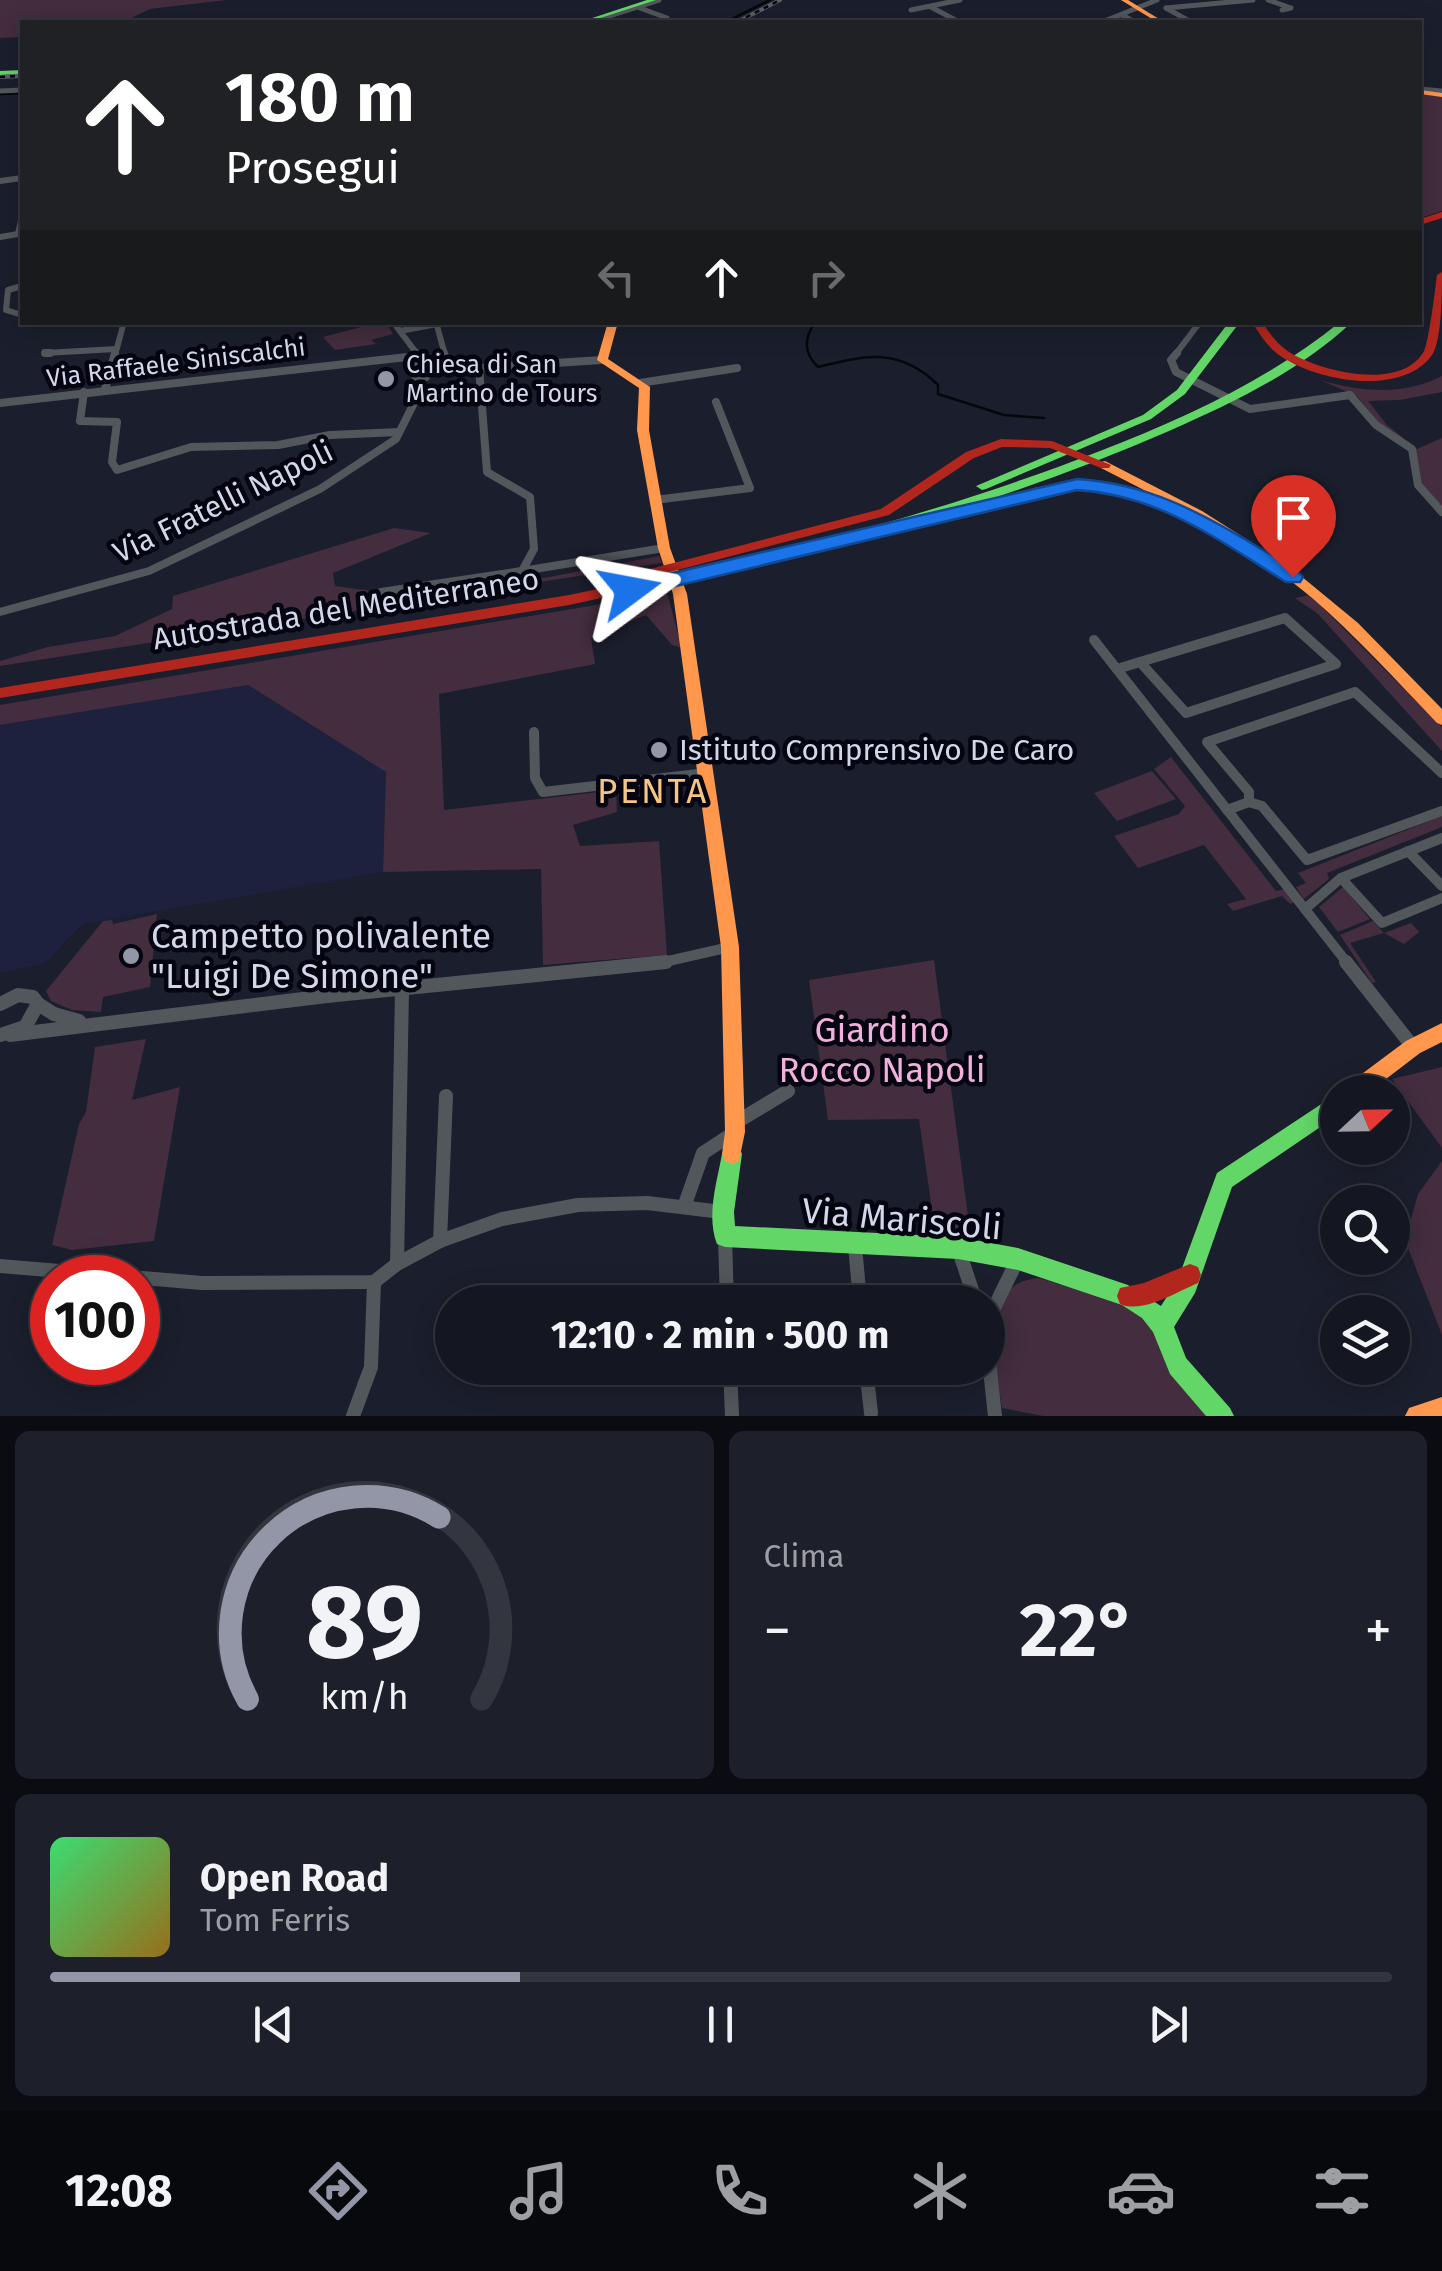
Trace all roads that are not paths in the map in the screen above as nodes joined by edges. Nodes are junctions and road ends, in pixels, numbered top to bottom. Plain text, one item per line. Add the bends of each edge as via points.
1 (960, 0) edge
2 (1253, 0) edge
3 (1268, 0) edge
4 (650, 3) edge
5 (931, 7) junction
6 (1138, 7) edge
7 (910, 10) dead end
8 (1282, 10) dead end
9 (667, 18) dead end
10 (1168, 19) edge
11 (593, 20) edge
12 (955, 20) edge
13 (1107, 20) edge
14 (20, 234) edge
15 (0, 238) edge
16 (1442, 274) edge
17 (20, 286) edge
18 (20, 315) edge
19 (123, 325) edge
20 (396, 325) edge
21 (428, 325) edge
22 (438, 325) edge
23 (612, 325) edge
24 (1197, 325) edge
25 (1233, 325) edge
26 (1258, 325) edge
27 (1327, 325) edge
28 (1344, 325) edge
29 (1353, 325) edge
30 (400, 331) junction
31 (1328, 340) junction
32 (116, 349) junction
33 (1304, 351) junction
34 (45, 353) dead end
35 (416, 356) junction
36 (602, 360) junction
37 (479, 367) junction
38 (448, 368) junction
39 (737, 368) dead end
40 (424, 371) junction
41 (640, 383) junction
42 (106, 389) junction
43 (84, 392) junction
44 (716, 402) dead end
45 (0, 403) edge
46 (1208, 404) junction
47 (399, 432) junction
48 (972, 492) junction
49 (655, 500) junction
50 (1442, 512) edge
51 (886, 529) junction
52 (665, 554) junction
53 (522, 571) junction
54 (1293, 577) junction
55 (630, 579) junction
56 (381, 592) dead end
57 (0, 612) edge
58 (1094, 640) dead end
59 (1140, 662) junction
60 (1117, 669) junction
61 (0, 680) edge
62 (0, 695) edge
63 (1442, 720) edge
64 (534, 732) dead end
65 (1442, 773) edge
66 (707, 774) junction
67 (1249, 802) junction
68 (1228, 810) junction
69 (1442, 811) edge
70 (1442, 838) edge
71 (1408, 852) junction
72 (1341, 878) junction
73 (1442, 886) edge
74 (1442, 898) edge
75 (1305, 909) junction
76 (730, 947) junction
77 (402, 990) junction
78 (0, 1004) edge
79 (38, 1004) junction
80 (95, 1023) junction
81 (1442, 1032) edge
82 (3, 1035) edge
83 (1414, 1046) junction
84 (1376, 1075) edge
85 (788, 1091) dead end
86 (446, 1096) dead end
87 (1320, 1116) edge
88 (734, 1128) junction
89 (684, 1207) junction
90 (722, 1212) junction
91 (724, 1236) junction
92 (440, 1241) junction
93 (854, 1245) junction
94 (958, 1248) junction
95 (1018, 1259) junction
96 (397, 1264) junction
97 (0, 1266) edge
98 (1190, 1274) junction
99 (374, 1282) junction
100 (727, 1285) edge
101 (858, 1285) edge
102 (970, 1285) edge
103 (1005, 1285) edge
104 (1128, 1296) junction
105 (1162, 1325) junction
106 (731, 1385) edge
107 (868, 1385) edge
108 (992, 1385) edge
109 (1442, 1408) edge
110 (871, 1413) dead end
111 (354, 1416) edge
112 (732, 1416) edge
113 (996, 1416) edge
114 (1222, 1416) edge
115 (1417, 1416) edge

1 - 5 street
2 - 10 street
3 - 8 street via 1291,8
4 - 9 street
4 - 11 main road
5 - 7 street
5 - 12 street
6 - 10 main road
6 - 13 street
14 - 15 street
16 - 26 main road via 1432,352 1403,375 1350,377 1304,366 1261,338
17 - 18 street via 8,290 6,310
19 - 32 street
20 - 30 street
21 - 30 street
22 - 38 street
23 - 36 main road
24 - 50 street via 1173,352 1176,372 1250,408 1350,395 1376,425 1412,449 1414,477
25 - 48 main road via 1180,392 1122,431
27 - 33 main road
28 - 31 main road
29 - 31 main road
30 - 35 street
31 - 33 main road
32 - 34 street
32 - 42 street
33 - 46 main road
35 - 40 street
35 - 42 street, Via Raffaele Siniscalchi
36 - 37 street
36 - 41 main road
37 - 38 street
37 - 53 street via 486,472 530,497 534,548
38 - 40 street
39 - 41 street
40 - 47 street, Via Fratelli Napoli
41 - 49 main road
42 - 43 street, Via Raffaele Siniscalchi
43 - 45 street, Via Raffaele Siniscalchi
43 - 47 street via 80,420 116,422 117,470 191,447 278,446
44 - 49 street via 750,488
46 - 48 main road
46 - 51 main road, Autostrada del Mediterraneo via 1037,480
47 - 57 street, Via Fratelli Napoli via 320,489 149,571
48 - 55 main road, Autostrada del Mediterraneo via 828,535
49 - 52 main road
51 - 54 main road via 1065,486 1104,484 1184,512
51 - 62 main road, Autostrada del Mediterraneo via 630,590
52 - 53 street
52 - 66 main road via 680,594
53 - 56 street
54 - 55 main road via 1162,494 1064,447 1028,442 985,446 964,456 925,491 885,512
54 - 63 main road via 1364,637
55 - 61 main road, Autostrada del Mediterraneo
58 - 60 street
59 - 59 street via 1286,618 1336,664 1186,713
59 - 60 street
60 - 68 street
64 - 66 street via 535,778 543,792
65 - 67 street via 1355,692 1207,742 1249,792
66 - 76 main road
67 - 68 street
67 - 69 street via 1262,806 1307,860
68 - 75 street
70 - 71 street
71 - 72 street
71 - 73 street
72 - 74 street via 1382,923
72 - 75 street
75 - 83 street
76 - 77 street via 651,965
76 - 88 main road
77 - 80 street
77 - 96 street
78 - 79 street via 24,994
79 - 80 street
79 - 82 street via 31,1022
80 - 82 street
81 - 83 main road
83 - 84 main road
85 - 88 street via 768,1098
86 - 92 street
87 - 98 main road via 1224,1180
88 - 89 street via 702,1150
88 - 90 main road
89 - 90 street
89 - 92 street via 578,1205 502,1219
90 - 91 main road
91 - 93 main road, Via Mariscoli
91 - 100 street
92 - 96 street
93 - 94 main road, Via Mariscoli
93 - 101 street
94 - 95 main road, Via Mariscoli
94 - 102 street
95 - 103 street
95 - 104 main road, Via Mariscoli
96 - 99 street
97 - 99 street via 202,1283
98 - 104 main road
98 - 105 main road
99 - 111 street via 370,1367
104 - 105 main road, Via Mariscoli
105 - 114 main road, Via Mariscoli via 1178,1366
106 - 112 street
107 - 110 street
108 - 113 street
109 - 115 main road

